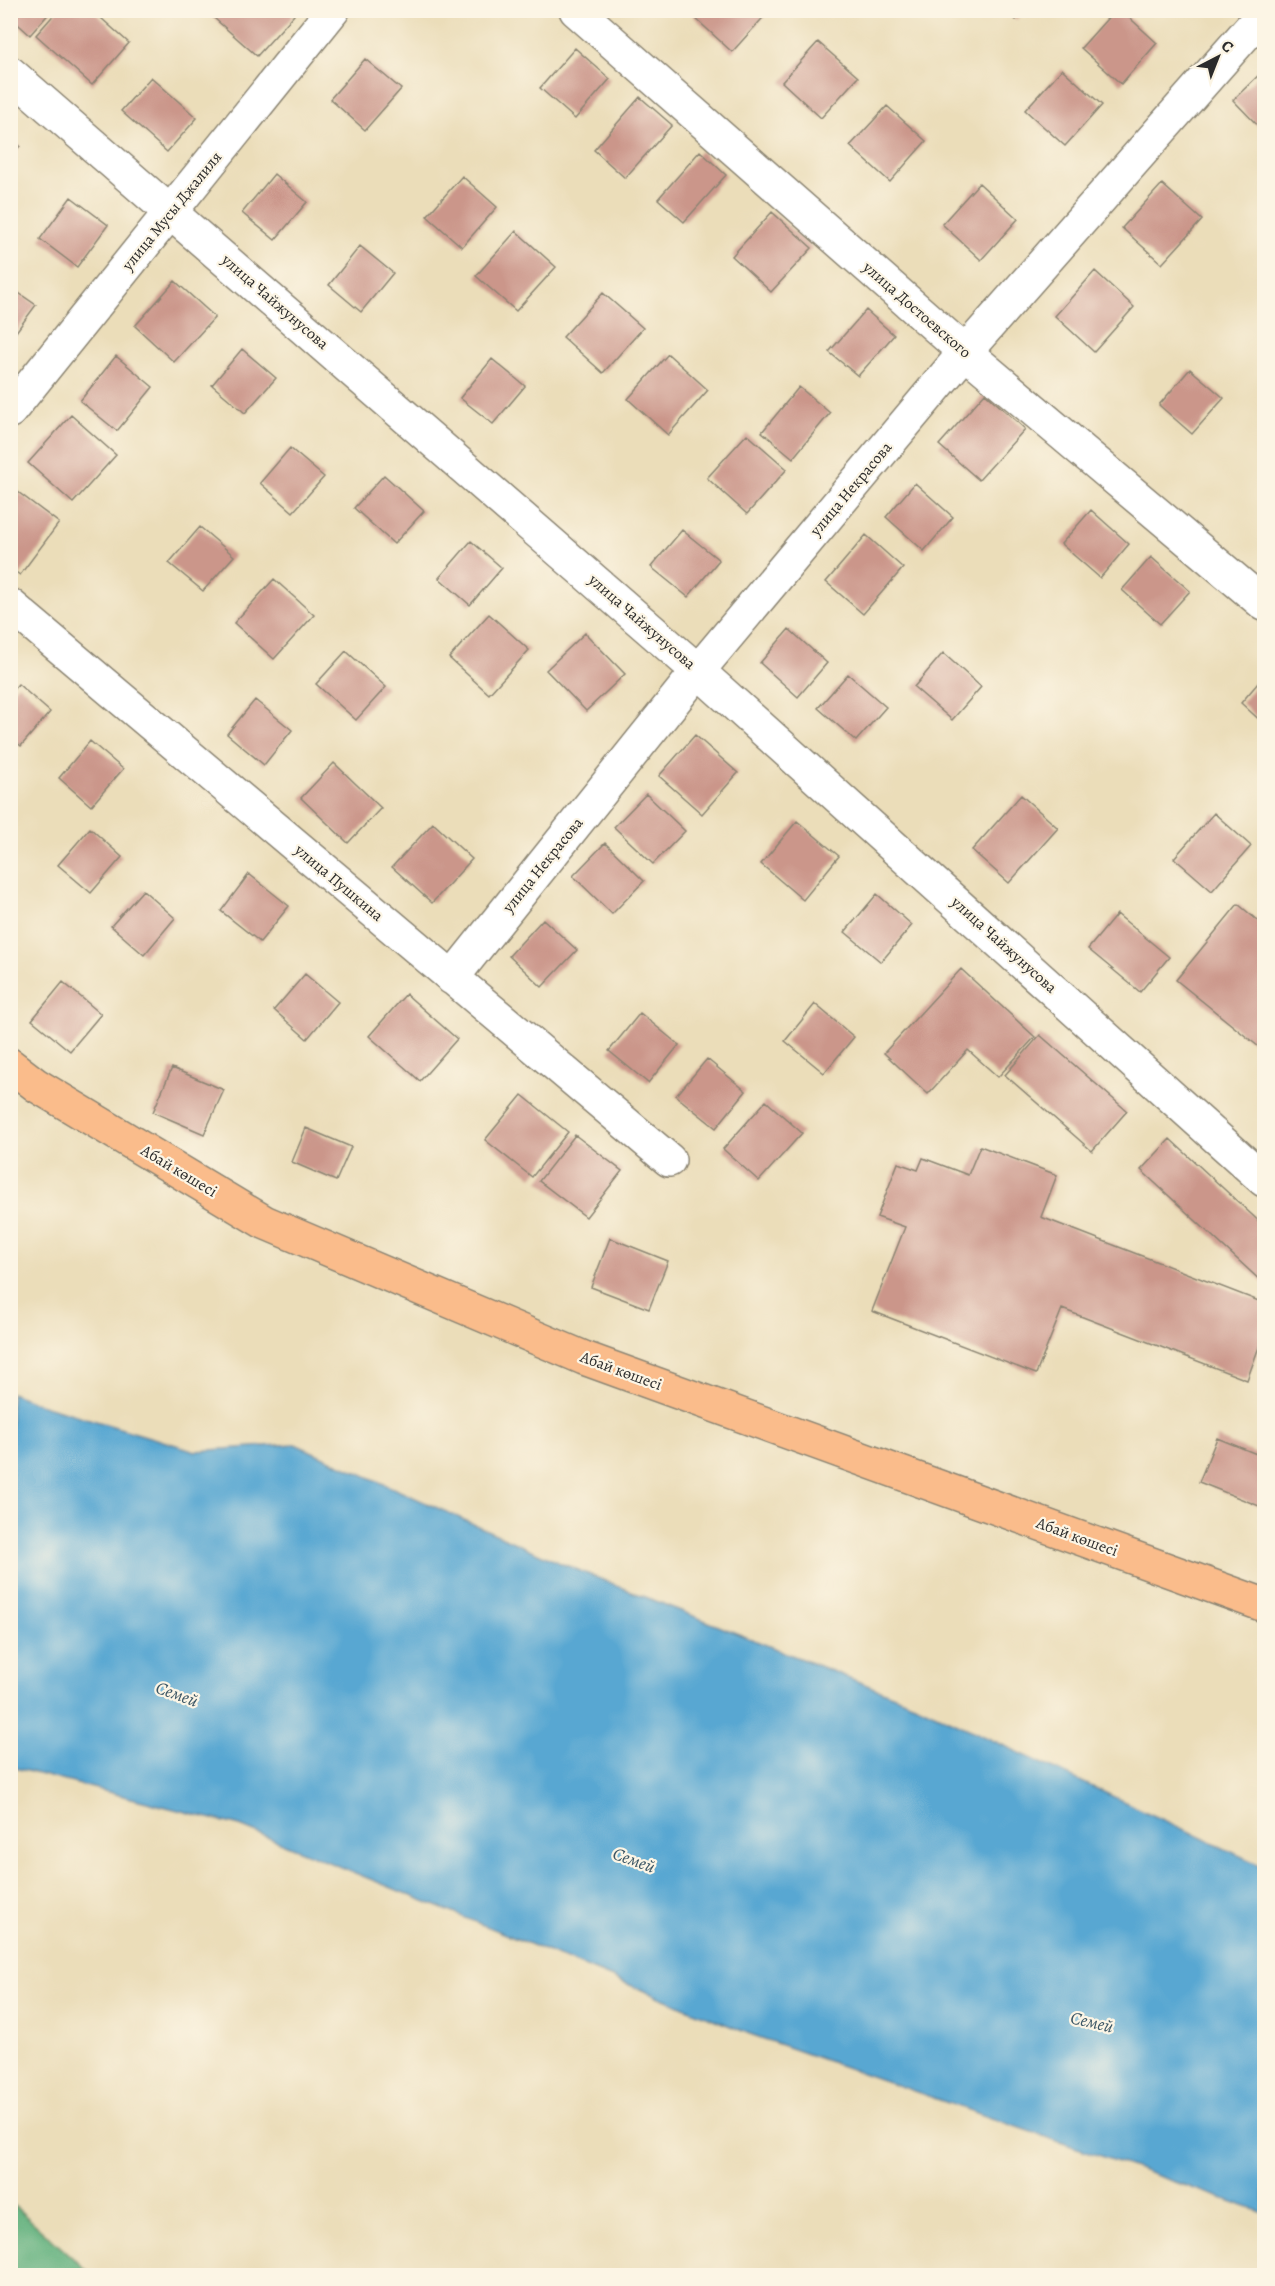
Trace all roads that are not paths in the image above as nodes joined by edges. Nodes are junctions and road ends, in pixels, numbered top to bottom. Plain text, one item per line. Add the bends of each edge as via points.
1 (333, 10) edge
2 (576, 10) edge
3 (1264, 13) edge
4 (10, 73) edge
5 (172, 212) junction
6 (965, 352) junction
7 (10, 411) edge
8 (1264, 604) edge
9 (10, 605) edge
10 (698, 671) junction
11 (452, 978) junction
12 (10, 1065) edge
13 (669, 1160) dead end
14 (1264, 1180) edge
15 (1264, 1605) edge

1 - 5 street, улица Мусы Джалиля
2 - 6 street, улица Достоевского
3 - 6 street, улица Некрасова
4 - 5 street, улица Чайжунусова
5 - 7 street, улица Мусы Джалиля
5 - 10 street, улица Чайжунусова
6 - 8 street, улица Достоевского
6 - 10 street, улица Некрасова
9 - 11 street, улица Пушкина
10 - 11 street, улица Некрасова
10 - 14 street, улица Чайжунусова
11 - 13 street, улица Пушкина
12 - 15 main road, Абай көшесі via 36,1085 264,1222 584,1358

